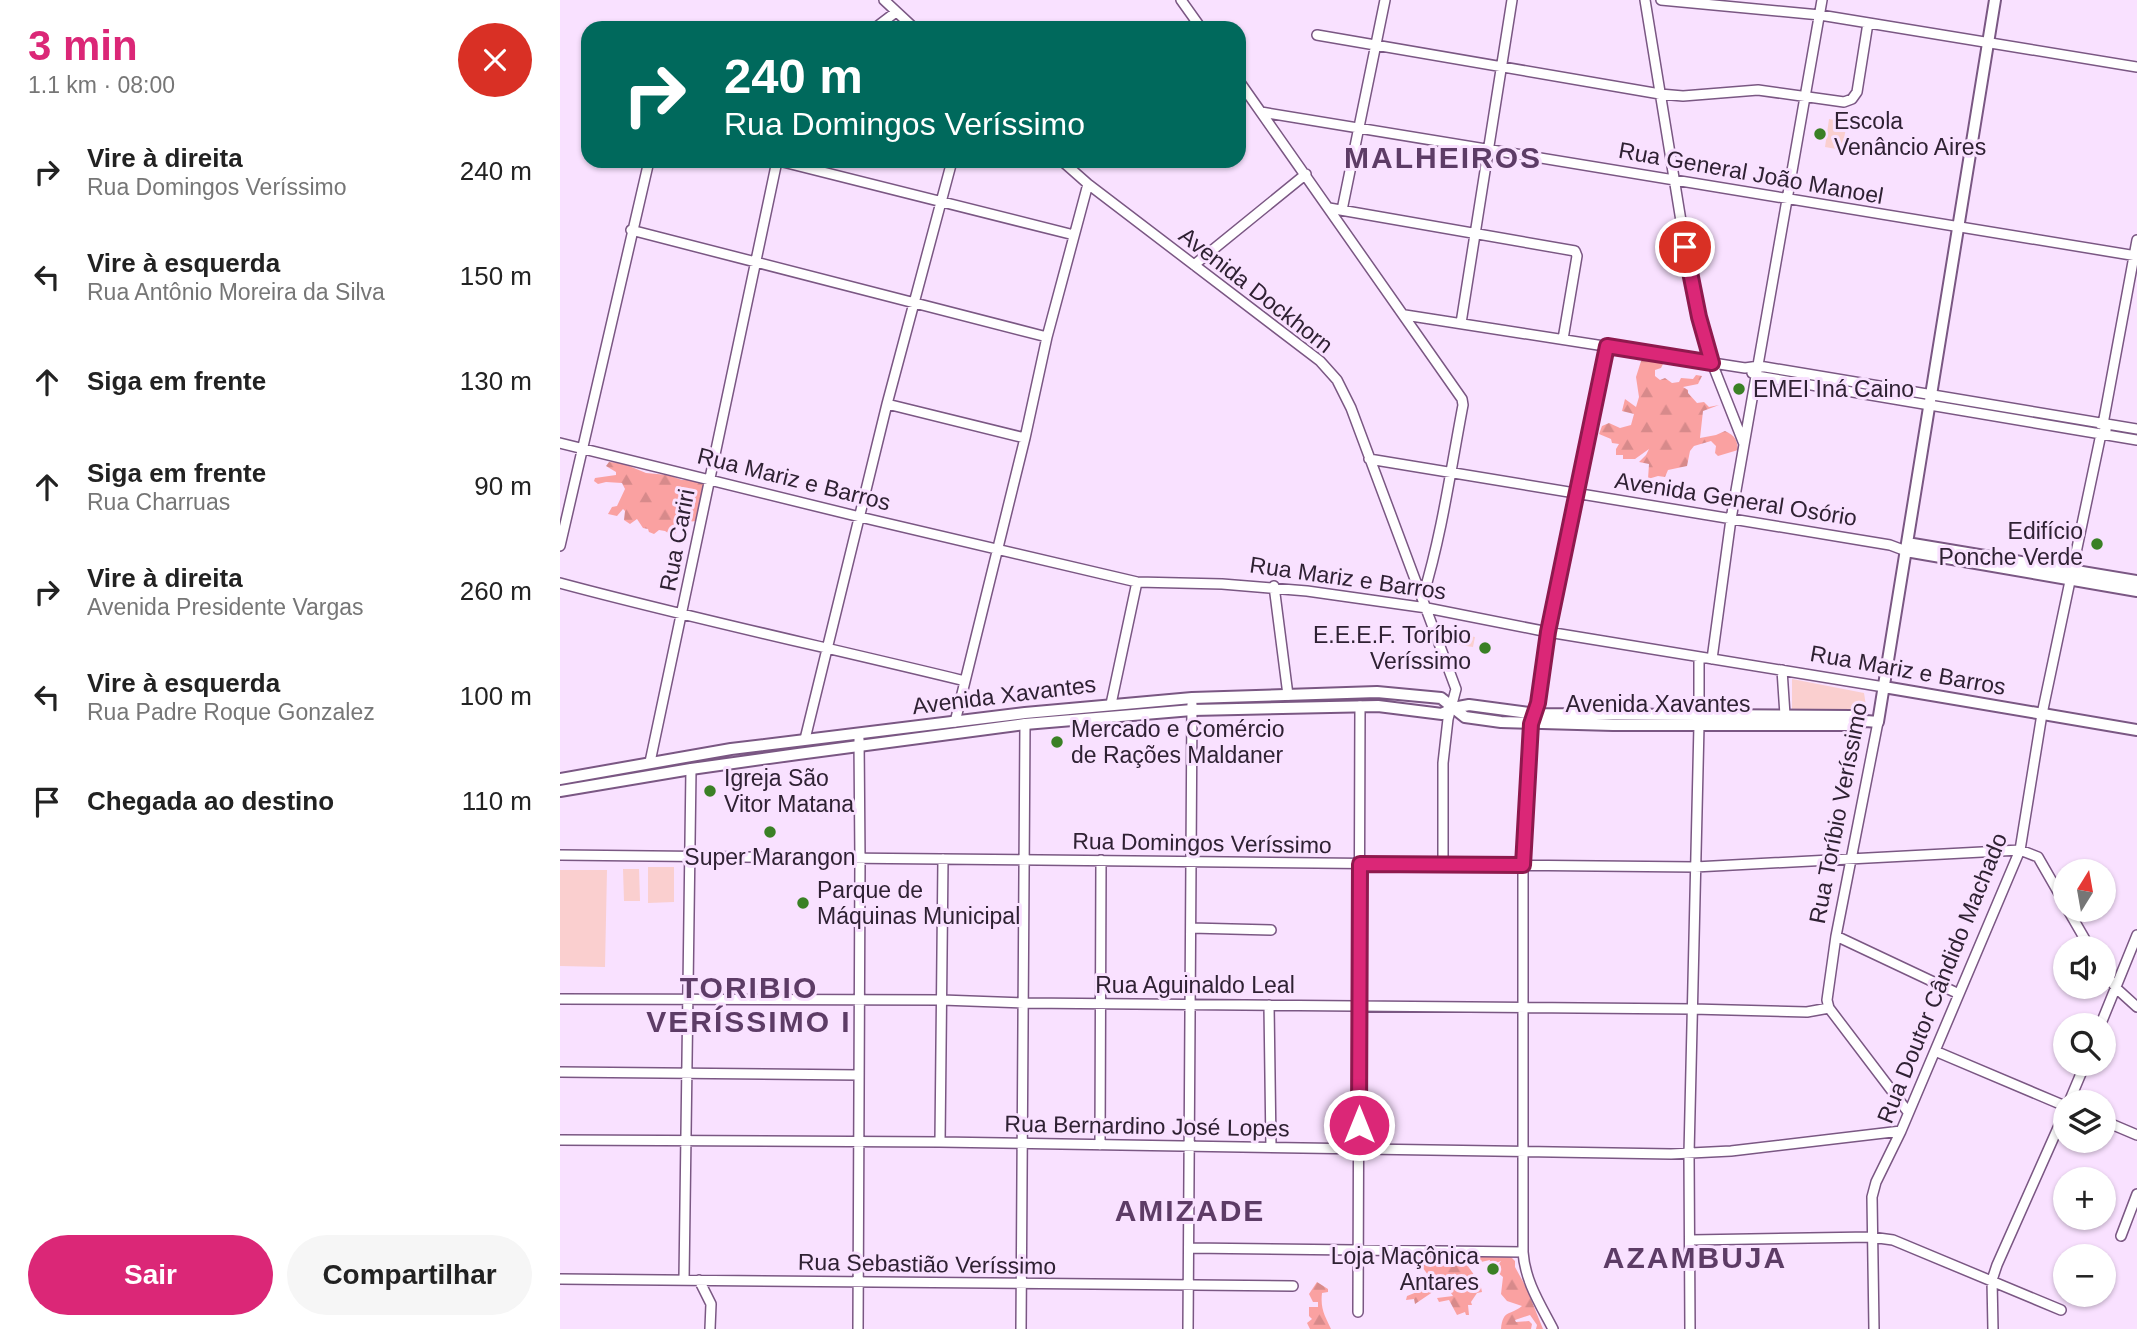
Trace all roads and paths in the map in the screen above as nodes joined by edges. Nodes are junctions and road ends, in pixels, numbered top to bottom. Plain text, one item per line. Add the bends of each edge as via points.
1 (884, 0) edge
2 (1181, 0) edge
3 (1385, 0) edge
4 (1512, 0) edge
5 (1645, 0) edge
6 (1661, 0) edge
7 (1822, 0) edge
8 (1995, 0) edge
9 (1693, 1) edge
10 (896, 12) junction
11 (1820, 15) junction
12 (885, 21) edge
13 (906, 21) edge
14 (1196, 21) edge
15 (1868, 23) junction
16 (1317, 35) dead end
17 (1988, 43) junction
18 (1376, 45) junction
19 (1502, 67) junction
20 (2137, 67) edge
21 (1246, 91) edge
22 (1660, 94) junction
23 (1805, 98) junction
24 (1261, 112) junction
25 (1359, 126) junction
26 (1487, 148) junction
27 (647, 168) edge
28 (776, 168) edge
29 (805, 168) edge
30 (950, 168) edge
31 (1070, 168) edge
32 (1306, 174) junction
33 (1673, 180) junction
34 (1088, 184) junction
35 (1788, 199) junction
36 (942, 203) junction
37 (1329, 208) junction
38 (1342, 209) junction
39 (1959, 228) junction
40 (631, 230) junction
41 (1476, 234) junction
42 (1074, 235) junction
43 (2137, 240) edge
44 (2136, 256) edge
45 (755, 262) junction
46 (1194, 265) junction
47 (913, 303) junction
48 (1405, 315) junction
49 (1461, 323) junction
50 (1047, 337) junction
51 (1563, 339) junction
52 (1607, 346) junction
53 (1712, 363) junction
54 (1758, 371) junction
55 (1931, 400) junction
56 (887, 404) junction
57 (2103, 424) junction
58 (2137, 429) edge
59 (2101, 434) junction
60 (1026, 438) junction
61 (2137, 440) edge
62 (560, 443) edge
63 (1745, 447) junction
64 (583, 448) junction
65 (1369, 459) junction
66 (1450, 473) junction
67 (708, 479) junction
68 (1577, 495) junction
69 (565, 506) edge
70 (860, 517) junction
71 (1731, 519) junction
72 (560, 546) edge
73 (1907, 547) junction
74 (998, 549) junction
75 (2071, 574) junction
76 (2137, 581) edge
77 (1138, 582) junction
78 (560, 583) edge
79 (1274, 586) junction
80 (2137, 591) edge
81 (1423, 596) junction
82 (1427, 608) junction
83 (681, 615) junction
84 (1548, 632) junction
85 (827, 647) junction
86 (1699, 657) junction
87 (1712, 659) junction
88 (1782, 670) junction
89 (1454, 680) junction
90 (965, 681) junction
91 (1884, 687) junction
92 (1288, 695) junction
93 (1441, 698) junction
94 (1111, 704) junction
95 (1192, 704) junction
96 (1360, 706) junction
97 (1453, 708) junction
98 (2042, 714) junction
99 (1785, 715) junction
100 (1534, 719) junction
101 (1699, 720) junction
102 (955, 722) junction
103 (1872, 722) junction
104 (1026, 724) junction
105 (2137, 730) edge
106 (858, 733) junction
107 (805, 739) junction
108 (859, 746) junction
109 (650, 762) junction
110 (691, 769) junction
111 (560, 779) edge
112 (560, 792) edge
113 (2020, 850) junction
114 (560, 855) edge
115 (690, 857) junction
116 (1851, 858) junction
117 (860, 859) junction
118 (943, 859) junction
119 (1026, 860) junction
120 (1101, 860) junction
121 (1190, 862) junction
122 (1360, 864) junction
123 (1443, 865) junction
124 (1523, 865) junction
125 (1695, 867) junction
126 (2053, 883) edge
127 (1191, 928) junction
128 (1272, 930) dead end
129 (2137, 935) edge
130 (1836, 936) junction
131 (2116, 988) joint
132 (1959, 995) junction
133 (560, 999) edge
134 (688, 999) junction
135 (859, 1000) junction
136 (942, 1000) junction
137 (1024, 1003) junction
138 (1102, 1004) junction
139 (1190, 1004) junction
140 (1269, 1005) junction
141 (1358, 1006) junction
142 (2137, 1007) edge
143 (1523, 1008) junction
144 (1829, 1008) junction
145 (1692, 1009) junction
146 (1936, 1051) junction
147 (560, 1072) edge
148 (687, 1072) junction
149 (859, 1075) junction
150 (2053, 1098) edge
151 (1908, 1112) junction
152 (2116, 1126) edge
153 (1900, 1131) junction
154 (2137, 1135) edge
155 (560, 1140) edge
156 (2053, 1140) edge
157 (686, 1141) junction
158 (859, 1142) junction
159 (940, 1142) junction
160 (1022, 1143) junction
161 (1100, 1145) junction
162 (1189, 1147) junction
163 (1271, 1147) junction
164 (1359, 1149) junction
165 (1524, 1150) junction
166 (1689, 1154) junction
167 (2137, 1194) edge
168 (2121, 1236) dead end
169 (1871, 1237) junction
170 (1691, 1240) junction
171 (1189, 1248) junction
172 (1360, 1250) junction
173 (1523, 1252) junction
174 (560, 1278) edge
175 (684, 1280) junction
176 (699, 1280) junction
177 (1992, 1280) junction
178 (858, 1283) junction
179 (1021, 1284) junction
180 (1188, 1286) junction
181 (1293, 1286) dead end
182 (2061, 1310) dead end
183 (1358, 1312) dead end
184 (710, 1329) edge
185 (858, 1329) edge
186 (1021, 1329) edge
187 (1188, 1329) edge
188 (1553, 1329) edge
189 (1690, 1329) edge
190 (1874, 1329) edge
191 (1993, 1329) edge

1 - 10 street
2 - 14 street
3 - 18 street
4 - 19 street
5 - 22 street
6 - 9 street
7 - 11 street
8 - 17 main road, Rua Toríbio Veríssimo
9 - 11 street
10 - 12 street
10 - 13 street
11 - 15 street
11 - 23 street
15 - 17 street
15 - 23 street via 1852,99
16 - 18 street
17 - 20 street
17 - 39 main road, Rua Toríbio Veríssimo
18 - 19 street
18 - 25 street
19 - 22 street
19 - 26 street
21 - 24 street
22 - 23 street via 1758,90
22 - 33 street
23 - 35 street
24 - 25 street, Rua General João Manoel
24 - 32 street
25 - 26 street, Rua General João Manoel
25 - 38 street
26 - 33 street, Rua General João Manoel
26 - 41 street
27 - 40 street
28 - 45 street, Rua Cariri
29 - 36 street
30 - 36 street
31 - 34 street, Avenida Dockhorn
32 - 37 street
32 - 46 street
33 - 35 street, Rua General João Manoel
33 - 53 street
34 - 42 street
34 - 46 street, Avenida Dockhorn
35 - 39 street, Rua General João Manoel
35 - 54 street
36 - 42 street
36 - 47 street
37 - 38 street
37 - 48 street
38 - 41 street
39 - 44 street, Rua General João Manoel
39 - 55 main road, Rua Toríbio Veríssimo
40 - 45 street
40 - 64 street
41 - 49 street
41 - 51 street via 1575,251
42 - 50 street
43 - 44 street, Rua Doutor Cândido Machado
44 - 57 street, Rua Doutor Cândido Machado
45 - 47 street
45 - 67 street, Rua Cariri
46 - 65 street, Avenida Dockhorn via 1320,361 1337,380 1351,408
47 - 50 street
47 - 56 street
48 - 49 street
48 - 66 street via 1460,394 1463,405
49 - 51 street
50 - 60 street
51 - 52 street
52 - 53 street
52 - 68 street
53 - 54 street
53 - 63 street
54 - 55 street
54 - 63 street
55 - 57 street
55 - 59 street
55 - 73 main road, Rua Toríbio Veríssimo
56 - 60 street
56 - 70 street
57 - 58 street
57 - 59 street, Rua Doutor Cândido Machado via 2106,430
59 - 61 street
59 - 75 street, Rua Doutor Cândido Machado
60 - 74 street
62 - 64 street, Rua Mariz e Barros
63 - 71 street
64 - 67 street, Rua Mariz e Barros
64 - 69 street
65 - 66 street, Avenida General Osório
65 - 81 street, Avenida Dockhorn
66 - 68 street, Avenida General Osório
66 - 81 street
67 - 70 street, Rua Mariz e Barros
67 - 83 street, Rua Cariri
68 - 71 street, Avenida General Osório
68 - 84 street
69 - 72 street
70 - 74 street, Rua Mariz e Barros
70 - 85 street
71 - 73 street, Avenida General Osório
71 - 87 street
73 - 75 main road, Avenida General Osório
73 - 91 main road, Rua Toríbio Veríssimo
74 - 77 street, Rua Mariz e Barros
74 - 90 street
75 - 76 main road, Avenida General Osório
75 - 80 main road, Avenida General Osório
75 - 98 street, Rua Doutor Cândido Machado
77 - 79 street, Rua Mariz e Barros
77 - 94 street
78 - 83 street
79 - 82 street, Rua Mariz e Barros
79 - 92 street
81 - 82 street, Avenida Dockhorn
82 - 84 street, Rua Mariz e Barros
82 - 89 street, Avenida Dockhorn
83 - 85 street
83 - 109 street, Rua Cariri
84 - 86 street, Rua Mariz e Barros
84 - 100 street
85 - 90 street
85 - 107 street
86 - 87 street, Rua Mariz e Barros
86 - 101 street
87 - 88 street, Rua Mariz e Barros
88 - 91 street, Rua Mariz e Barros
88 - 99 street
89 - 93 street
89 - 97 street, Avenida Dockhorn
90 - 102 street
91 - 98 main road, Rua Mariz e Barros
91 - 103 main road, Rua Toríbio Veríssimo
92 - 93 main road, Avenida Xavantes via 1377,692
92 - 95 main road, Avenida Xavantes
93 - 97 main road
94 - 95 main road, Avenida Xavantes
94 - 102 main road, Avenida Xavantes
95 - 96 main road, Avenida Xavantes
95 - 104 main road, Avenida Xavantes
95 - 121 street
96 - 97 main road, Avenida Xavantes via 1441,714
96 - 122 street
97 - 100 main road, Avenida Xavantes via 1469,705
97 - 123 street, Avenida Dockhorn via 1443,763
98 - 105 main road, Rua Mariz e Barros
98 - 113 street, Rua Doutor Cândido Machado
99 - 101 main road, Avenida Xavantes
99 - 103 main road, Avenida Xavantes via 1851,716
100 - 101 main road, Avenida Xavantes
100 - 124 street
101 - 103 main road, Avenida Xavantes
101 - 125 street
102 - 106 main road, Avenida Xavantes
103 - 116 street, Rua Toríbio Veríssimo
104 - 108 main road, Avenida Xavantes
104 - 119 street
106 - 107 main road, Avenida Xavantes
106 - 108 street
107 - 109 main road, Avenida Xavantes
108 - 110 main road, Avenida Xavantes
108 - 117 street
109 - 111 main road, Avenida Xavantes
110 - 112 main road, Avenida Xavantes
110 - 115 street
113 - 116 street, Rua Domingos Veríssimo
113 - 126 street via 2038,857
113 - 132 street, Rua Doutor Cândido Machado
114 - 115 street, Rua Domingos Veríssimo
115 - 117 street, Rua Domingos Veríssimo
115 - 134 street
116 - 125 street, Rua Domingos Veríssimo
116 - 130 street, Rua Toríbio Veríssimo
117 - 118 street, Rua Domingos Veríssimo
117 - 135 street
118 - 119 street, Rua Domingos Veríssimo
118 - 136 street
119 - 120 street, Rua Domingos Veríssimo
119 - 137 street
120 - 121 street, Rua Domingos Veríssimo
120 - 138 street
121 - 122 street, Rua Domingos Veríssimo
121 - 127 street
122 - 123 street, Rua Domingos Veríssimo
122 - 141 street
123 - 124 street, Rua Domingos Veríssimo
124 - 125 street, Rua Domingos Veríssimo
124 - 143 street
125 - 145 street
127 - 128 street
127 - 139 street
129 - 131 street
130 - 132 street
130 - 144 street, Rua Toríbio Veríssimo via 1827,990
131 - 142 street
132 - 146 street, Rua Doutor Cândido Machado
133 - 134 street, Rua Aguinaldo Leal
134 - 135 street, Rua Aguinaldo Leal
134 - 148 street
135 - 136 street, Rua Aguinaldo Leal
135 - 149 street
136 - 137 street, Rua Aguinaldo Leal
136 - 159 street
137 - 138 street, Rua Aguinaldo Leal
137 - 160 street
138 - 139 street, Rua Aguinaldo Leal
138 - 161 street
139 - 140 street, Rua Aguinaldo Leal
139 - 162 street
140 - 141 street, Rua Aguinaldo Leal
140 - 163 street
141 - 143 street, Rua Aguinaldo Leal
141 - 164 street
143 - 145 street, Rua Aguinaldo Leal
143 - 165 street
144 - 145 street, Rua Aguinaldo Leal via 1807,1012
144 - 151 street
145 - 166 street
146 - 150 street
146 - 151 street, Rua Doutor Cândido Machado
147 - 148 street
148 - 149 street
148 - 157 street
149 - 158 street
151 - 153 street, Rua Doutor Cândido Machado
152 - 154 street
153 - 166 street, Rua Bernardino José Lopes
153 - 169 street, Rua Doutor Cândido Machado via 1876,1182
155 - 157 street, Rua Bernardino José Lopes
156 - 177 street
157 - 158 street, Rua Bernardino José Lopes
157 - 175 street
158 - 159 street, Rua Bernardino José Lopes
158 - 178 street
159 - 160 street, Rua Bernardino José Lopes
160 - 161 street, Rua Bernardino José Lopes
160 - 179 street
161 - 162 street, Rua Bernardino José Lopes
162 - 163 street, Rua Bernardino José Lopes
162 - 171 street
163 - 164 street, Rua Bernardino José Lopes
164 - 165 street, Rua Bernardino José Lopes
164 - 172 street
165 - 166 street, Rua Bernardino José Lopes
165 - 173 street
166 - 170 street
167 - 168 street
169 - 170 street
169 - 177 street via 1893,1240
169 - 190 street, Rua Doutor Cândido Machado
170 - 189 street
171 - 172 street
171 - 180 street
172 - 173 street
172 - 183 street
173 - 188 street via 1524,1269
174 - 175 street, Rua Sebastião Veríssimo
175 - 176 street, Rua Sebastião Veríssimo
176 - 178 street, Rua Sebastião Veríssimo
176 - 184 street via 711,1304
177 - 182 street
177 - 191 street
178 - 179 street, Rua Sebastião Veríssimo
178 - 185 street
179 - 180 street, Rua Sebastião Veríssimo
179 - 186 street
180 - 181 street, Rua Sebastião Veríssimo
180 - 187 street

